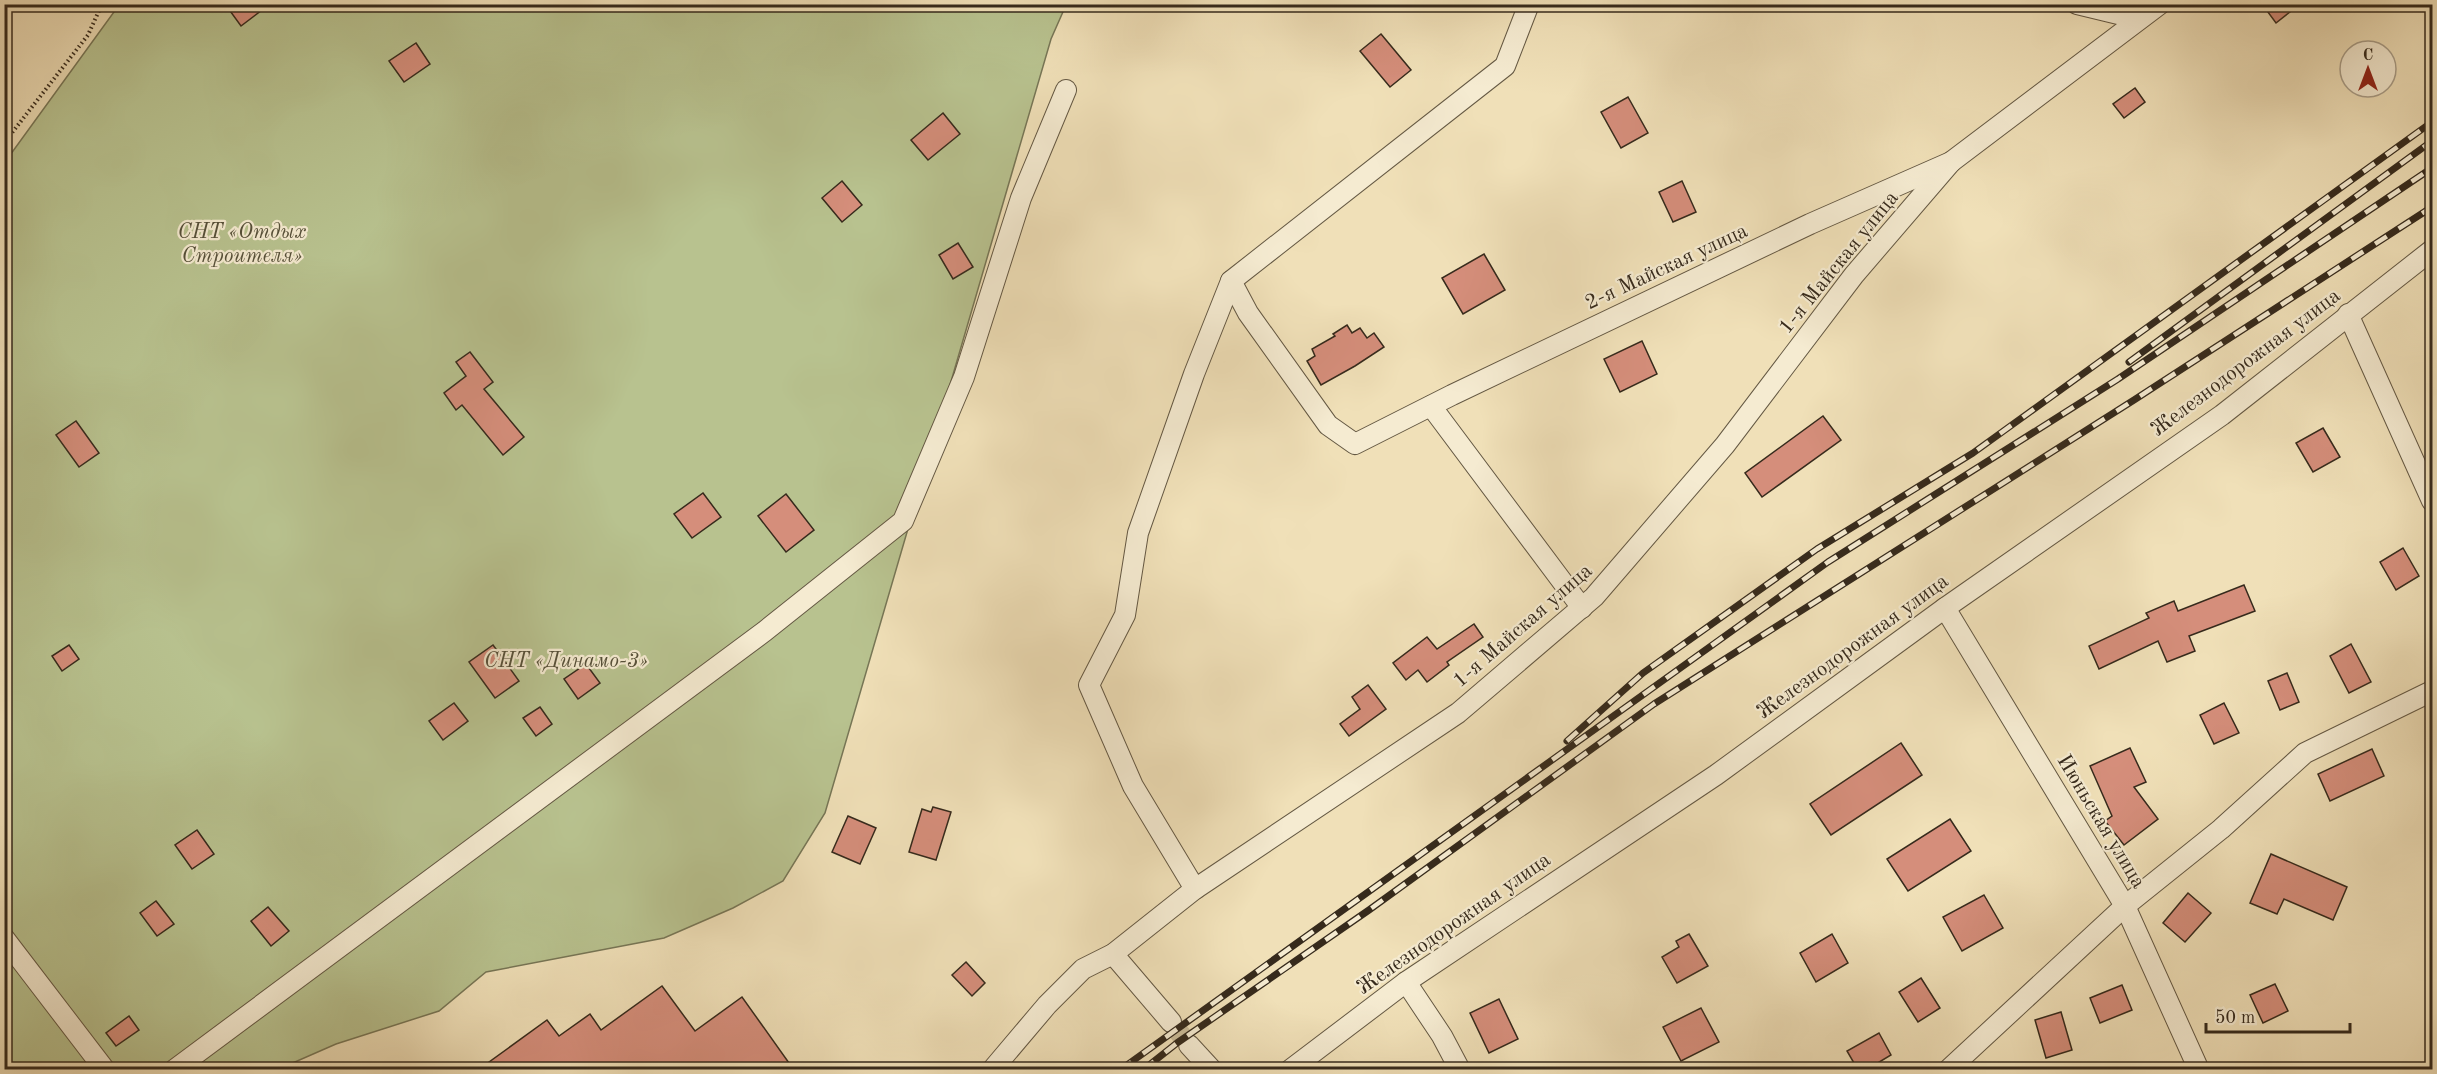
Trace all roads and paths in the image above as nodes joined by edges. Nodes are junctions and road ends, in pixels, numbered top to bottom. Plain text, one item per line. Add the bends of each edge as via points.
1 (102, 4) edge
2 (1529, 4) edge
3 (2077, 4) edge
4 (2160, 4) edge
5 (2139, 19) junction
6 (1066, 90) dead end
7 (4, 143) edge
8 (1951, 162) junction
9 (2433, 250) edge
10 (1231, 281) junction
11 (2348, 314) junction
12 (1431, 406) junction
13 (2430, 488) edge
14 (1582, 608) junction
15 (1945, 608) junction
16 (2433, 691) edge
17 (1196, 889) junction
18 (2125, 906) junction
19 (4, 938) edge
20 (1113, 954) junction
21 (1406, 982) junction
22 (1171, 1022) tunnel mouth
23 (1189, 1045) tunnel mouth
24 (105, 1070) edge
25 (174, 1070) edge
26 (992, 1070) edge
27 (1212, 1070) edge
28 (1290, 1070) edge
29 (1460, 1070) edge
30 (1948, 1070) edge
31 (2199, 1070) edge

1 - 7 path via 88,35
2 - 10 street via 1504,66
3 - 5 street
4 - 5 street, 2-я Майская улица
5 - 8 street, 2-я Майская улица
6 - 25 street via 1020,198 964,377 903,521 765,631
8 - 12 street, 2-я Майская улица via 1810,224
8 - 14 street, 1-я Майская улица via 1854,275 1725,445
9 - 11 street, Железнодорожная улица
10 - 12 street, 2-я Майская улица via 1248,314 1328,425 1355,444
10 - 17 street via 1138,533 1125,615 1089,685 1133,786
11 - 13 street
11 - 15 street, Железнодорожная улица via 2222,415
12 - 14 street
14 - 17 street, 1-я Майская улица via 1458,713
15 - 18 street, Июньская улица
15 - 21 street, Железнодорожная улица via 1716,775
16 - 18 street via 2305,753 2222,829
17 - 20 street, 1-я Майская улица
18 - 30 street
18 - 31 street, Июньская улица
19 - 24 street
20 - 22 street
20 - 26 street, 1-я Майская улица via 1083,969
21 - 28 street, Железнодорожная улица
21 - 29 street
23 - 27 street

